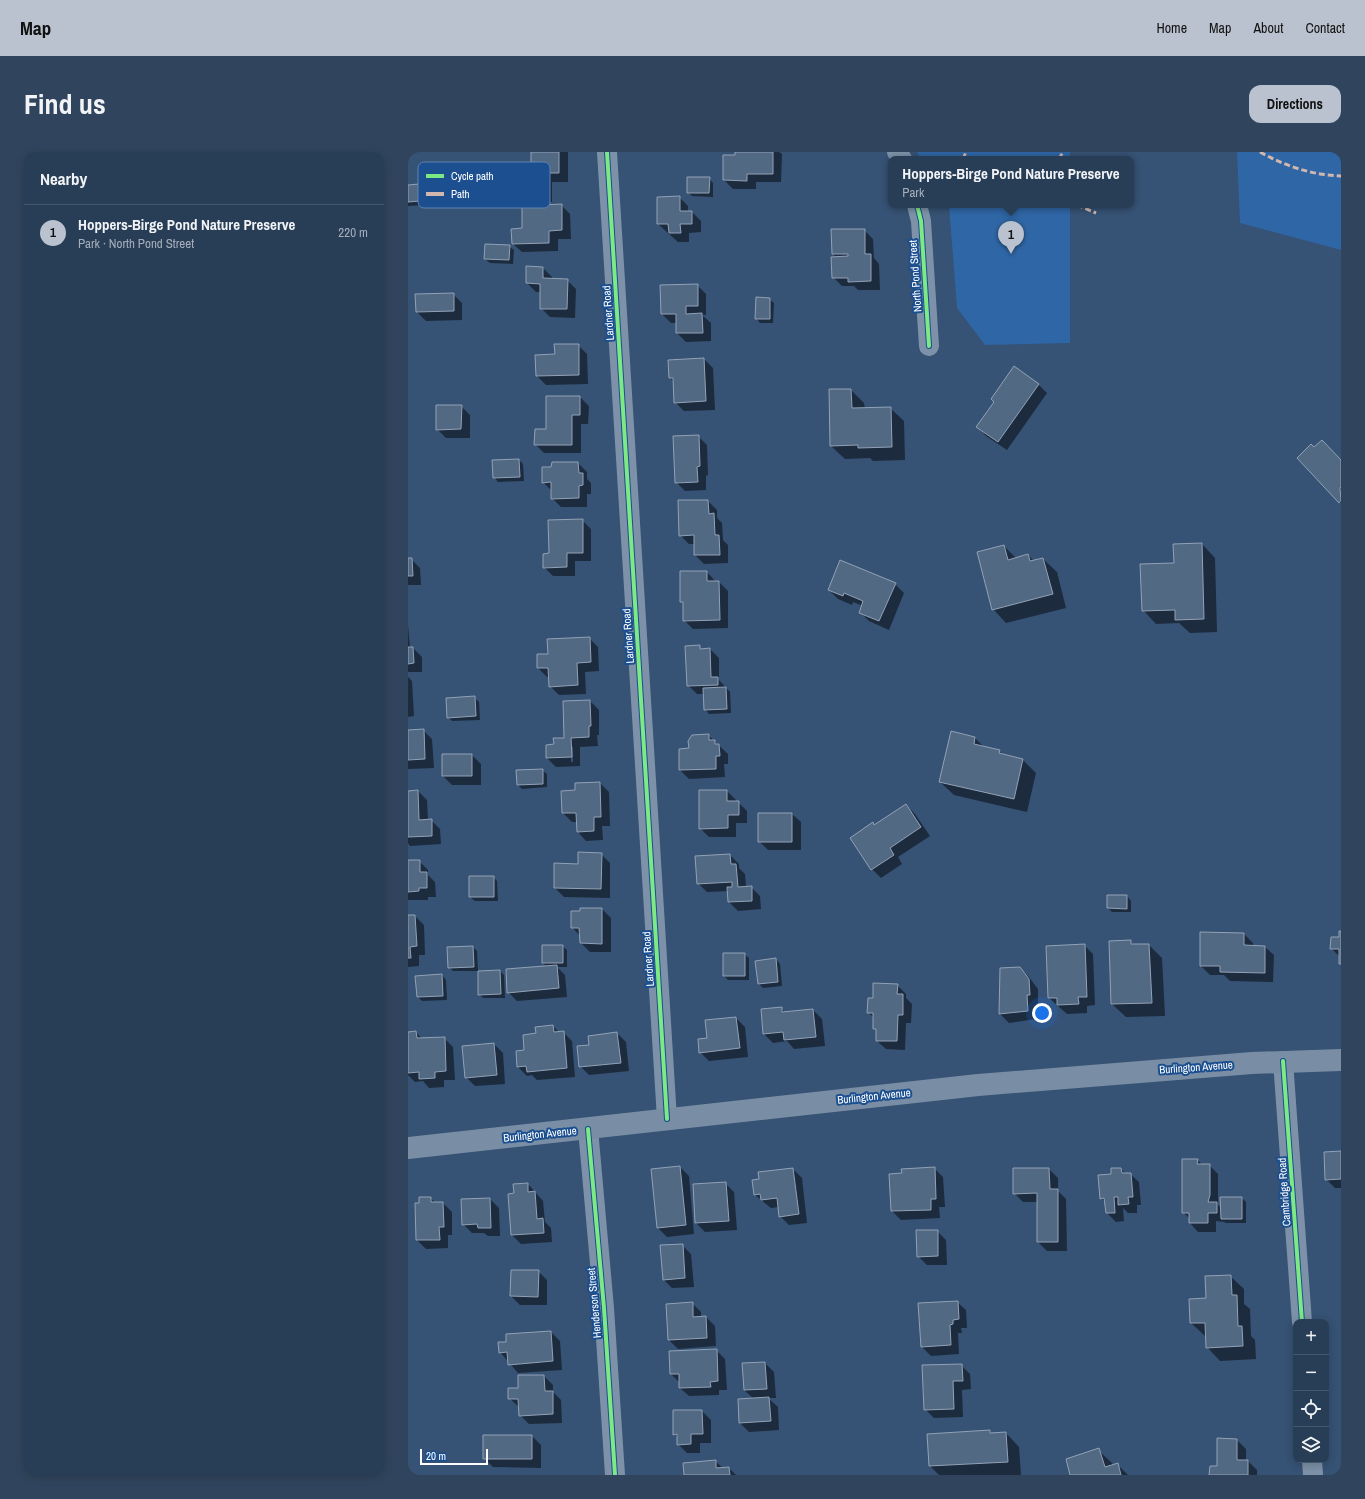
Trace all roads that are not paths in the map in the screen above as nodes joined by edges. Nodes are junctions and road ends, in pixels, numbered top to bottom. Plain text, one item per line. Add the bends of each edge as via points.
1 (608, 152) edge
2 (918, 208) edge
3 (928, 346) dead end
4 (1341, 1060) edge
5 (1283, 1061) junction
6 (667, 1119) junction
7 (588, 1129) junction
8 (408, 1148) edge
9 (1302, 1319) edge
10 (1312, 1463) edge
11 (615, 1475) edge
12 (1313, 1475) edge

1 - 6 street, Lardner Road
2 - 3 street, North Pond Street via 921,221
4 - 5 main road, Burlington Avenue
5 - 6 main road, Burlington Avenue via 978,1085
5 - 9 street, Cambridge Road
6 - 7 main road, Burlington Avenue
7 - 8 main road, Burlington Avenue
7 - 11 street, Henderson Street via 604,1308
10 - 12 street

